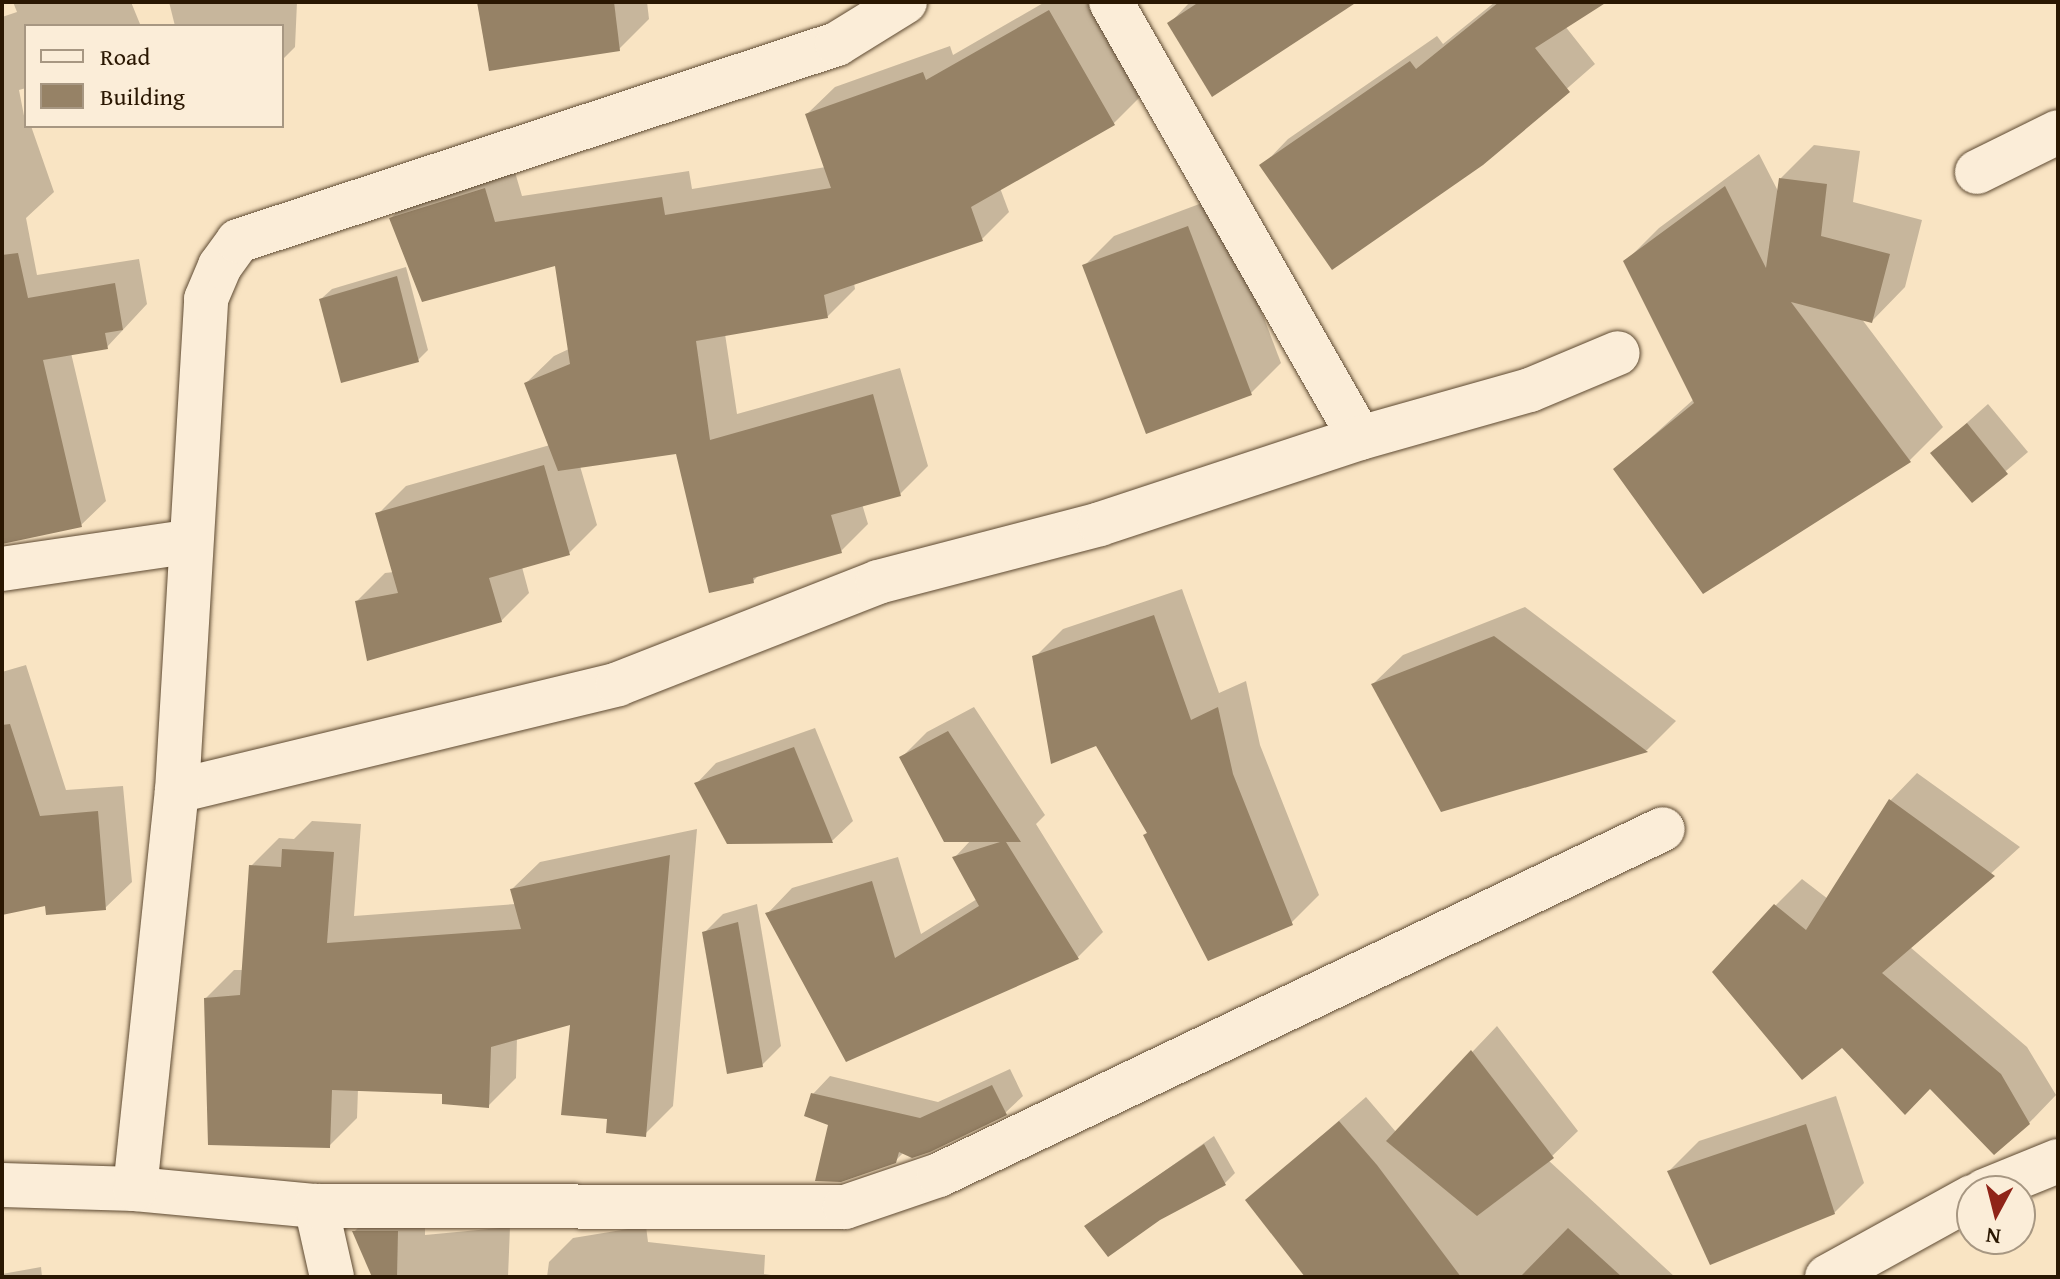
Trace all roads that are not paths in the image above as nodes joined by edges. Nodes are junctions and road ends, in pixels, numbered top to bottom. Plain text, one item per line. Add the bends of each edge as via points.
1 (905, 2) edge
2 (1111, 2) edge
3 (2058, 132) edge
4 (1977, 172) dead end
5 (1618, 353) dead end
6 (1360, 438) junction
7 (187, 542) junction
8 (2, 569) edge
9 (177, 791) junction
10 (1663, 829) dead end
11 (2058, 1161) edge
12 (2023, 1175) edge
13 (2, 1185) edge
14 (135, 1189) junction
15 (316, 1206) junction
16 (1956, 1206) edge
17 (332, 1277) edge
18 (1827, 1277) edge

1 - 7 street via 837,44 238,241 206,299
2 - 6 street
3 - 4 street
5 - 6 street via 1530,390
6 - 9 street via 1100,524 878,582 618,684
7 - 8 street
7 - 9 street via 188,636
9 - 14 street
10 - 15 street via 939,1175 845,1207
11 - 12 street
13 - 14 street
14 - 15 street
15 - 17 street
16 - 18 street

